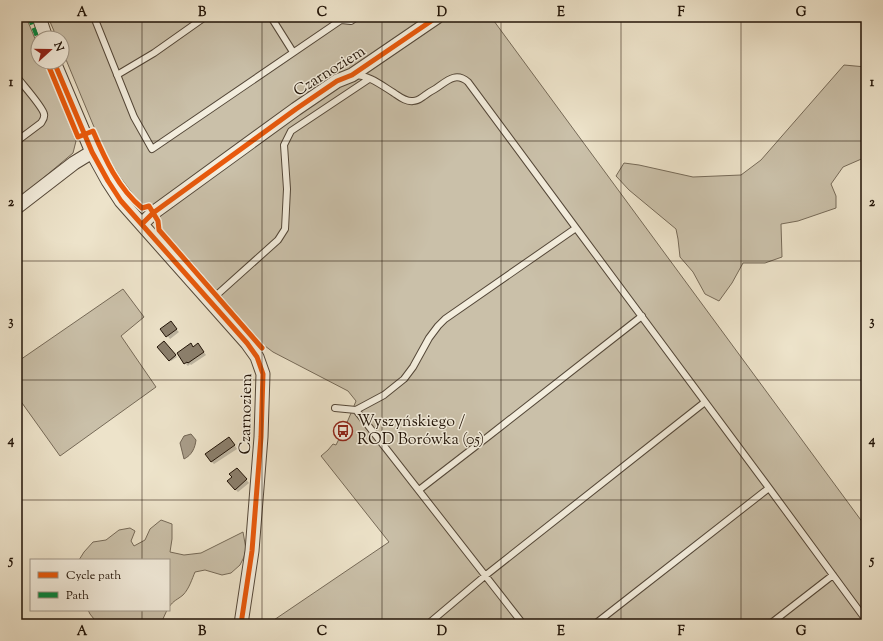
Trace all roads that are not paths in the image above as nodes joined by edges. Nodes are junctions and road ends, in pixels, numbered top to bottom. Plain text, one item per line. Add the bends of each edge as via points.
1 (39, 17) edge
2 (94, 17) edge
3 (205, 17) edge
4 (271, 17) edge
5 (358, 17) edge
6 (438, 17) edge
7 (43, 30) edge
8 (293, 52) junction
9 (57, 70) edge
10 (117, 75) junction
11 (352, 75) junction
12 (17, 77) edge
13 (369, 78) junction
14 (17, 141) edge
15 (92, 152) junction
16 (17, 207) edge
17 (142, 224) junction
18 (576, 228) junction
19 (210, 302) junction
20 (642, 316) junction
21 (706, 402) junction
22 (335, 408) dead end
23 (356, 410) junction
24 (769, 488) junction
25 (419, 490) junction
26 (486, 575) junction
27 (833, 575) junction
28 (866, 620) edge
29 (241, 624) edge
30 (428, 624) edge
31 (523, 624) edge
32 (595, 624) edge
33 (770, 624) edge

1 - 7 street
2 - 10 lane
3 - 10 lane
4 - 8 lane
5 - 8 lane via 351,21 340,20
6 - 11 street, Czarnoziem
8 - 10 lane via 152,149 134,117
9 - 15 street, Czarnoziem
11 - 13 lane
11 - 17 street, Czarnoziem via 337,81 296,109 153,213
12 - 14 lane via 44,114 41,123
13 - 18 lane via 412,102 454,77 464,78
13 - 19 lane via 291,131 284,145 287,189 285,229 278,240
15 - 16 street
15 - 17 street, Czarnoziem via 121,201
17 - 19 street, Czarnoziem
18 - 20 lane
18 - 23 lane via 445,319 429,338 404,379 384,395
19 - 29 street, Czarnoziem via 247,343 257,357 263,374 252,551
20 - 21 lane
20 - 25 lane
21 - 24 lane
21 - 26 lane
22 - 23 lane
23 - 25 lane
24 - 27 lane
24 - 32 lane
25 - 26 lane
26 - 30 lane
26 - 31 lane
27 - 28 lane
27 - 33 lane

